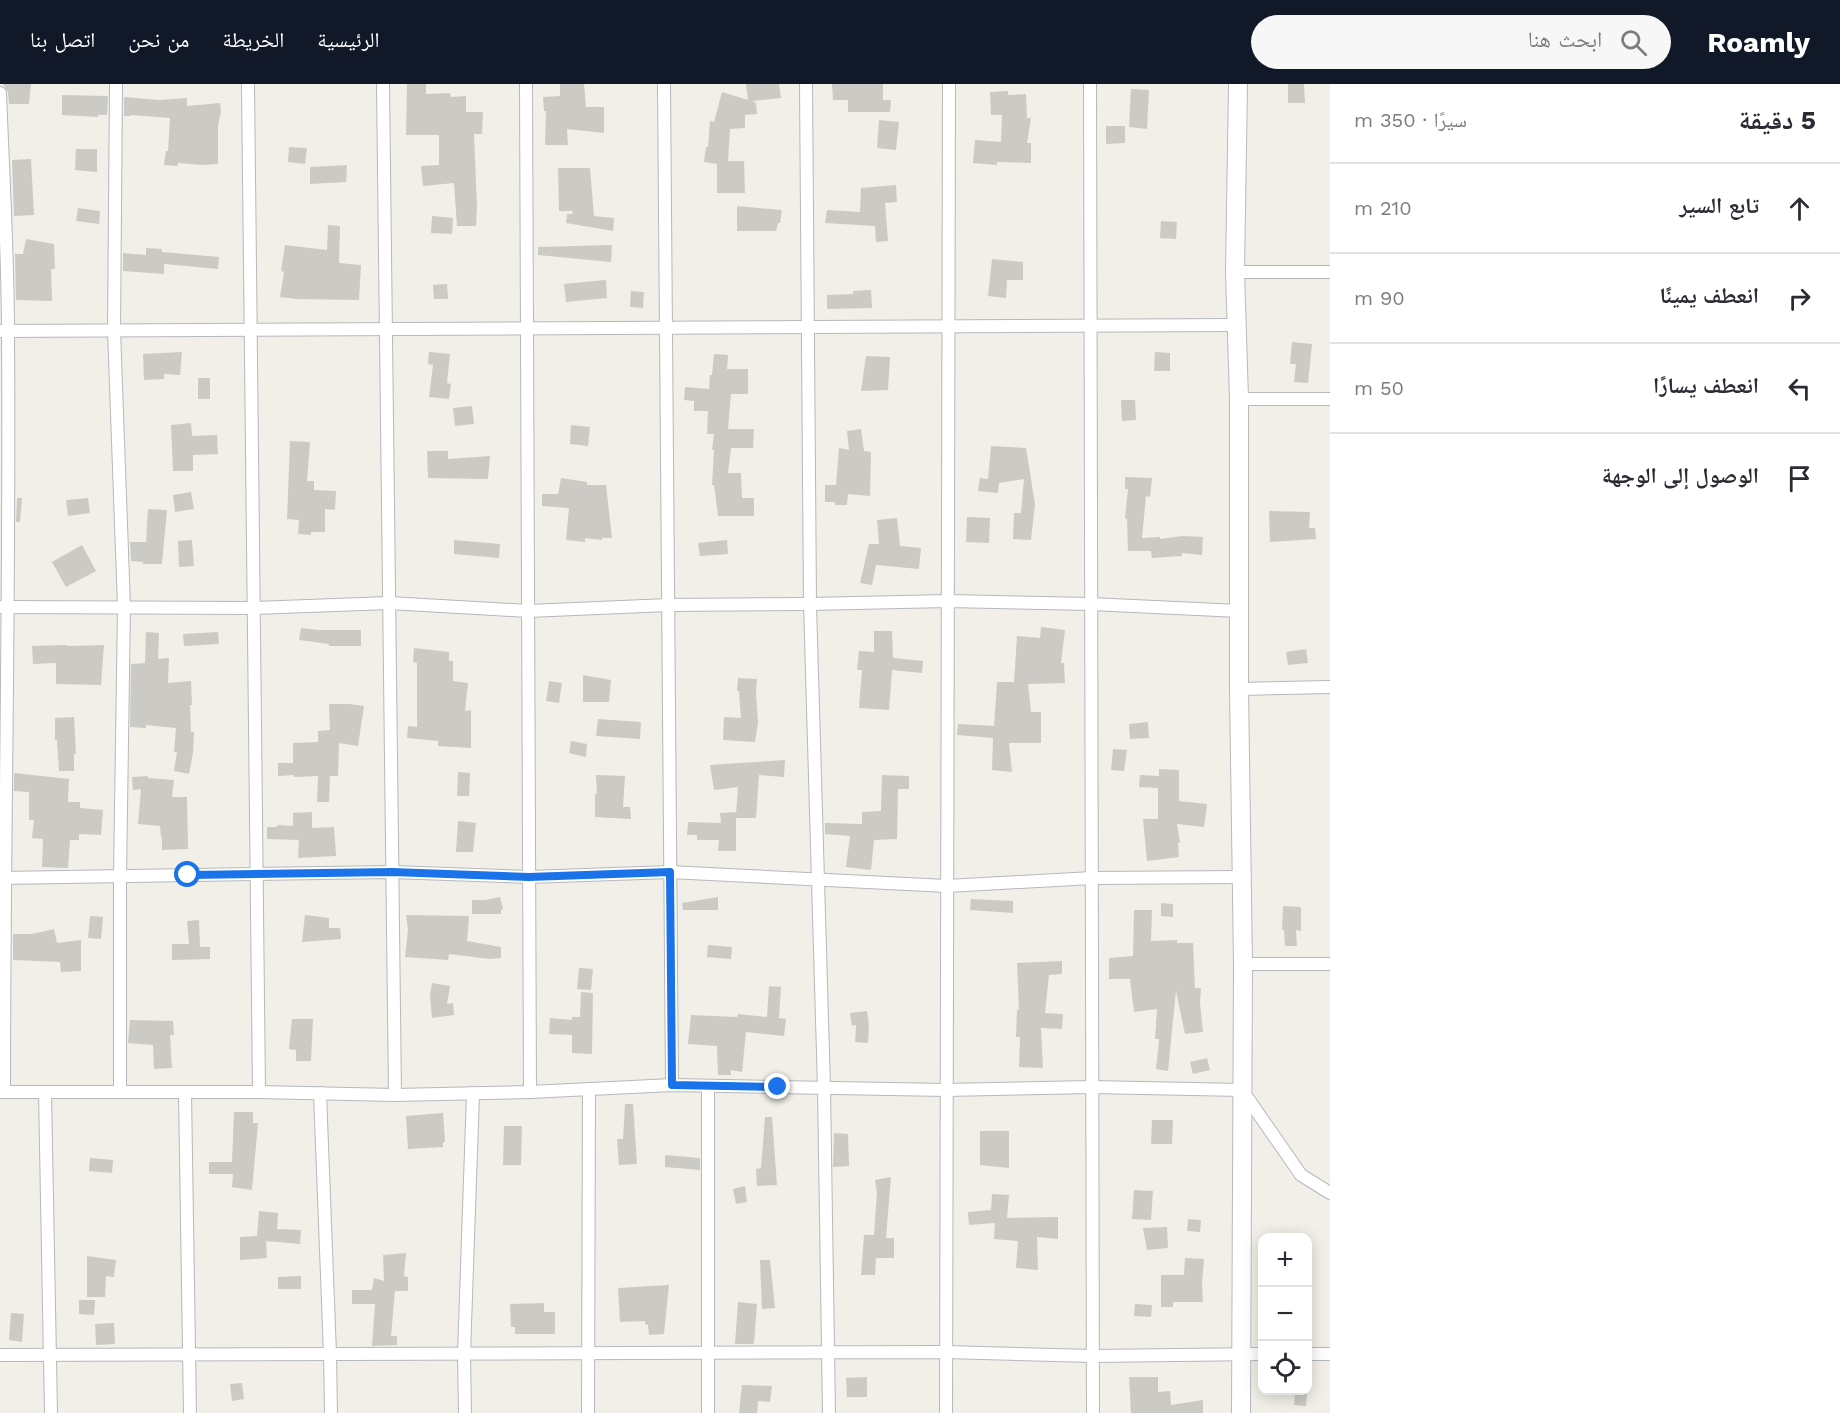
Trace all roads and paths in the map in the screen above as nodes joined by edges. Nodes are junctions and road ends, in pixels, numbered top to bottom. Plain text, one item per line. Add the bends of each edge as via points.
1 (116, 84) edge
2 (248, 84) edge
3 (383, 84) edge
4 (526, 84) edge
5 (664, 84) edge
6 (806, 84) edge
7 (949, 84) edge
8 (1090, 84) edge
9 (1238, 84) edge
10 (0, 93) edge
11 (1235, 272) junction
12 (1330, 272) edge
13 (1237, 325) junction
14 (1091, 326) junction
15 (808, 327) junction
16 (948, 327) junction
17 (527, 328) junction
18 (666, 328) junction
19 (386, 329) junction
20 (114, 330) junction
21 (251, 330) junction
22 (4, 331) edge
23 (1239, 399) junction
24 (1330, 399) edge
25 (948, 601) junction
26 (389, 603) junction
27 (810, 604) junction
28 (1091, 604) junction
29 (668, 605) junction
30 (4, 607) edge
31 (124, 607) junction
32 (254, 608) junction
33 (1239, 610) junction
34 (528, 611) junction
35 (1330, 687) edge
36 (1239, 689) junction
37 (392, 872) junction
38 (670, 872) junction
39 (257, 874) junction
40 (120, 876) junction
41 (529, 877) junction
42 (1242, 877) junction
43 (2, 878) edge
44 (1092, 878) junction
45 (818, 879) junction
46 (947, 886) junction
47 (1243, 964) junction
48 (1330, 964) edge
49 (672, 1085) junction
50 (708, 1086) junction
51 (1092, 1087) junction
52 (824, 1088) junction
53 (588, 1089) junction
54 (946, 1090) junction
55 (1242, 1090) junction
56 (2, 1092) edge
57 (45, 1092) junction
58 (120, 1092) junction
59 (185, 1092) junction
60 (259, 1092) junction
61 (530, 1092) junction
62 (320, 1093) junction
63 (472, 1093) junction
64 (395, 1095) junction
65 (1330, 1193) edge
66 (828, 1352) junction
67 (946, 1352) junction
68 (588, 1353) junction
69 (708, 1353) junction
70 (1241, 1353) junction
71 (330, 1354) junction
72 (464, 1354) junction
73 (1258, 1354) edge
74 (1312, 1354) edge
75 (1330, 1354) edge
76 (51, 1355) junction
77 (189, 1355) junction
78 (0, 1356) edge
79 (1093, 1356) junction
80 (51, 1413) edge
81 (190, 1413) edge
82 (331, 1413) edge
83 (465, 1413) edge
84 (588, 1413) edge
85 (708, 1413) edge
86 (829, 1413) edge
87 (946, 1413) edge
88 (1093, 1413) edge
89 (1241, 1413) edge

1 - 20 street
2 - 21 street
3 - 19 street
4 - 17 street
5 - 18 street
6 - 15 street
7 - 16 street
8 - 14 street
9 - 11 street
10 - 22 street
11 - 12 street
11 - 13 street
13 - 14 street
13 - 23 street
14 - 16 street
14 - 28 street
15 - 16 street
15 - 18 street
15 - 27 street
16 - 25 street
17 - 18 street
17 - 19 street
17 - 34 street
18 - 29 street
19 - 21 street
19 - 26 street
20 - 21 street
20 - 22 street
20 - 31 street
21 - 32 street
22 - 30 street
23 - 24 street
23 - 33 street
25 - 27 street
25 - 28 street
25 - 46 street
26 - 32 street
26 - 34 street
26 - 37 street
27 - 29 street
27 - 45 street
28 - 33 street
28 - 44 street
29 - 34 street
29 - 38 street
30 - 31 street
30 - 43 street
31 - 32 street
31 - 40 street
32 - 39 street
33 - 36 street
34 - 41 street
35 - 36 street
36 - 42 street
37 - 39 street
37 - 41 street
37 - 64 street
38 - 41 street
38 - 45 street
38 - 49 street
39 - 40 street
39 - 60 street
40 - 43 street
40 - 58 street
41 - 61 street
42 - 44 street
42 - 47 street
43 - 56 street
44 - 46 street
44 - 51 street
45 - 46 street
45 - 52 street
46 - 54 street
47 - 48 street
47 - 55 street
49 - 50 street
49 - 53 street
50 - 52 street
50 - 69 street
51 - 54 street
51 - 55 street
51 - 79 street
52 - 54 street
52 - 66 street
53 - 61 street
53 - 68 street
54 - 67 street
55 - 65 street via 1301,1175
55 - 70 street
56 - 57 street
57 - 58 street
57 - 76 street
58 - 59 street
59 - 60 street
59 - 77 street
60 - 62 street
61 - 63 street
62 - 64 street
62 - 71 street
63 - 64 street
63 - 72 street
66 - 67 street
66 - 69 street
66 - 86 street
67 - 79 street
67 - 87 street
68 - 69 street
68 - 72 street
68 - 84 street
69 - 85 street
70 - 73 street
70 - 79 street
70 - 89 street
71 - 72 street
71 - 77 street
71 - 82 street
72 - 83 street
74 - 75 street
76 - 77 street
76 - 78 street
76 - 80 street
77 - 81 street
79 - 88 street

